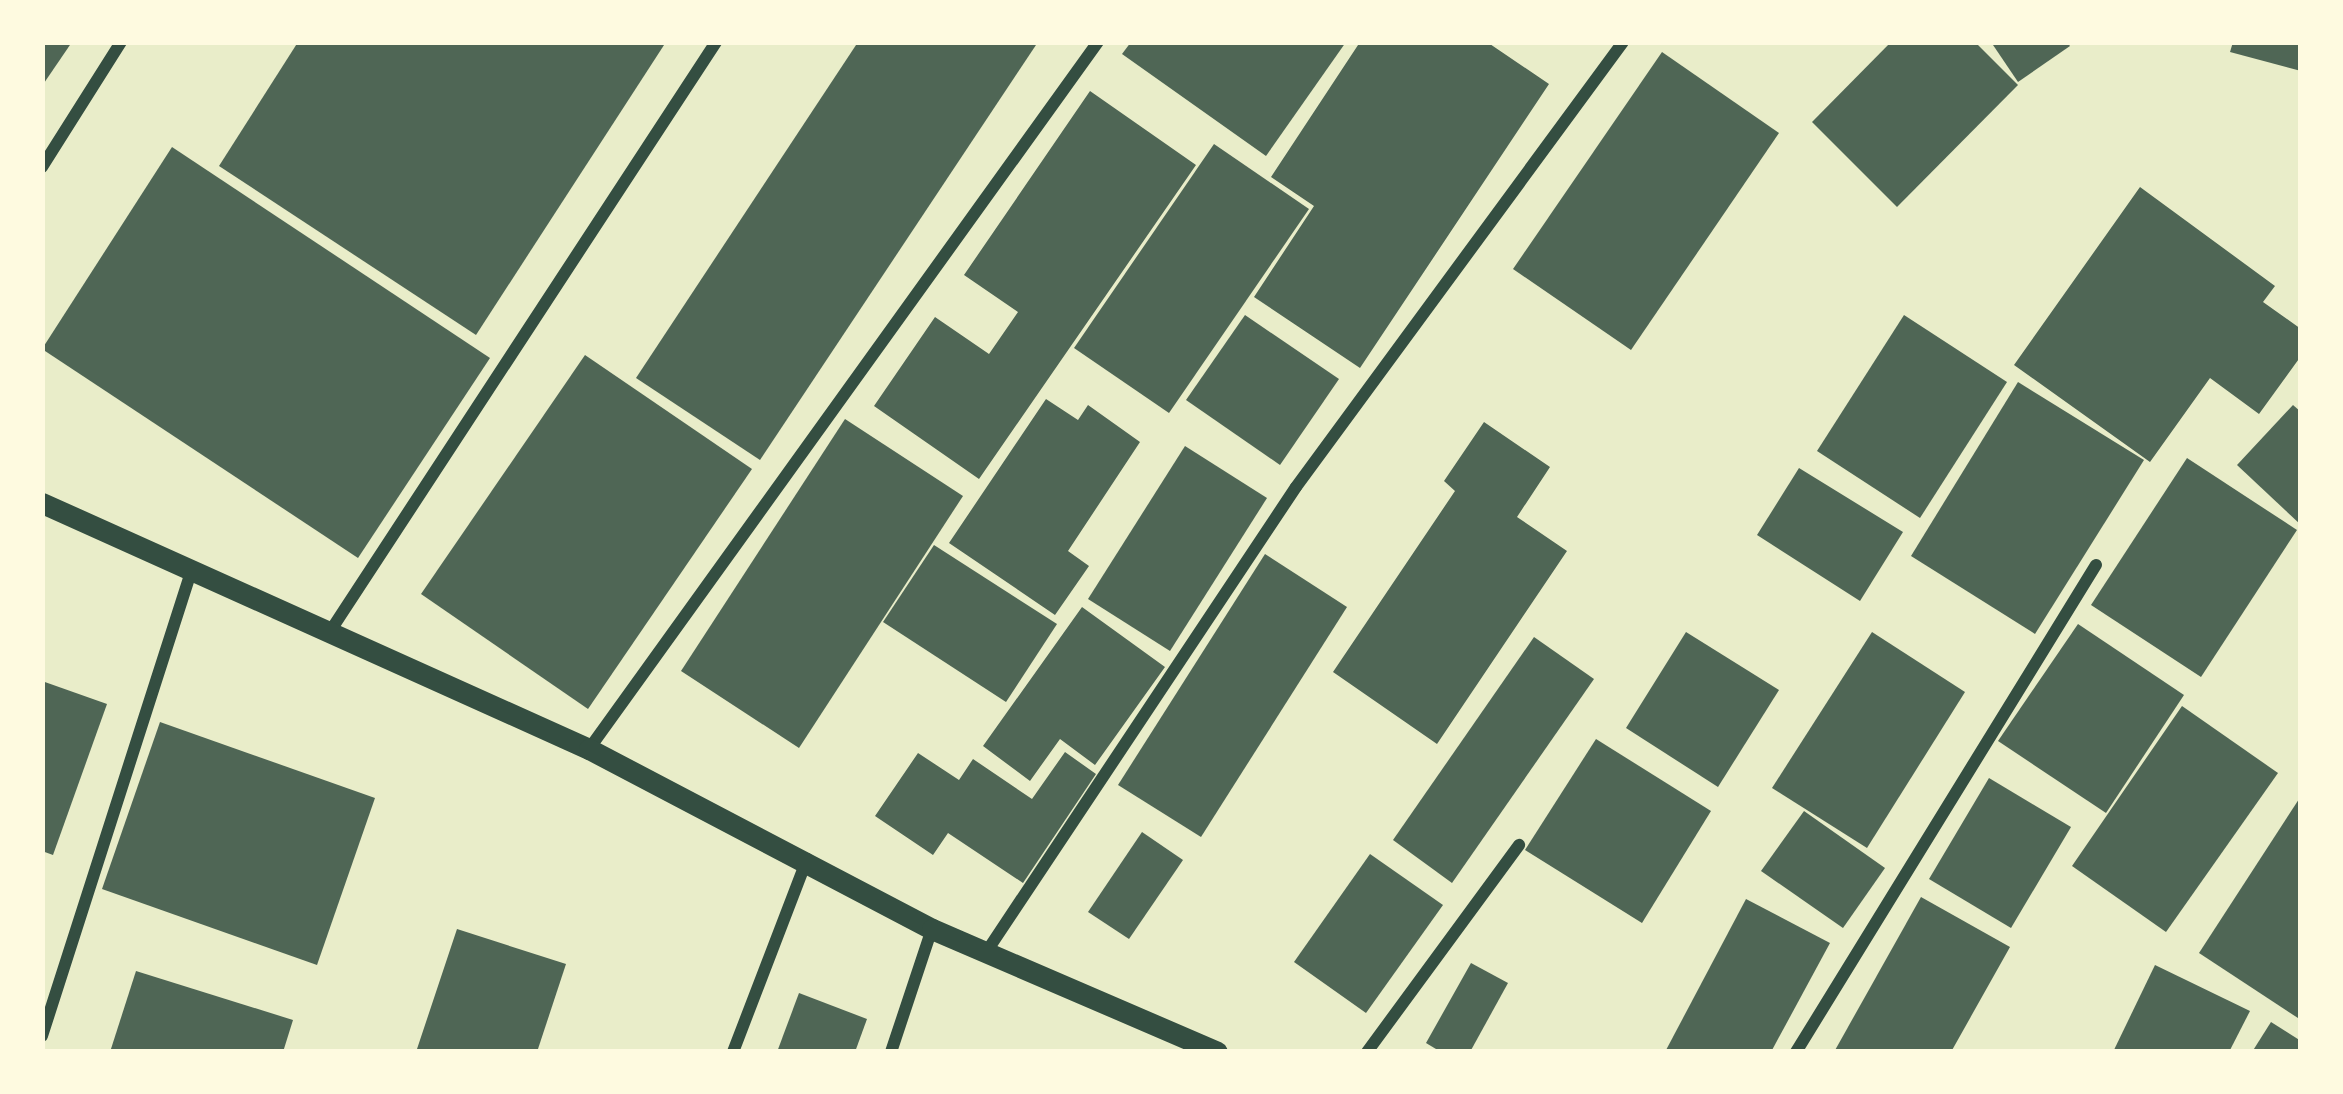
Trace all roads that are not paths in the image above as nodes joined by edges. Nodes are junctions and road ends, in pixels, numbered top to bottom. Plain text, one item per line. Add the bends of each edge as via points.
1 (121, 42) edge
2 (716, 42) edge
3 (1097, 42) edge
4 (1623, 42) edge
5 (42, 167) edge
6 (42, 503) edge
7 (2096, 565) dead end
8 (191, 572) junction
9 (331, 630) junction
10 (589, 748) junction
11 (1519, 845) dead end
12 (807, 859) junction
13 (932, 929) junction
14 (987, 951) junction
15 (42, 1036) edge
16 (1213, 1051) edge
17 (733, 1052) edge
18 (891, 1052) edge
19 (1367, 1052) edge
20 (1796, 1052) edge

1 - 5 street
2 - 9 street
3 - 10 street
4 - 14 street via 1296,487
6 - 8 street
7 - 20 street
8 - 9 street
8 - 15 street
9 - 10 street
10 - 12 street
11 - 19 street
12 - 13 street
12 - 17 street
13 - 14 street
13 - 18 street
14 - 16 street

